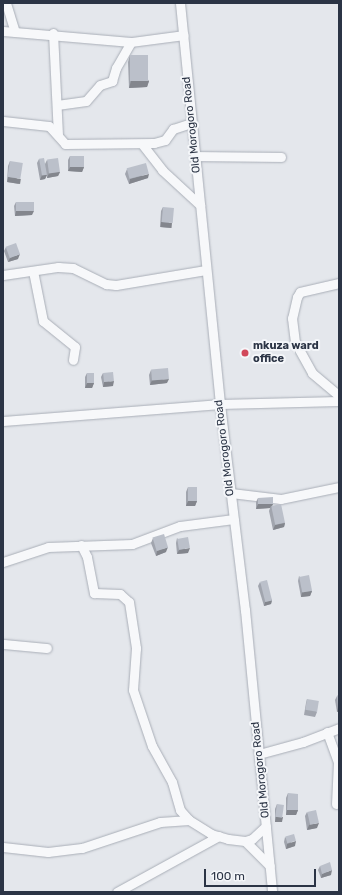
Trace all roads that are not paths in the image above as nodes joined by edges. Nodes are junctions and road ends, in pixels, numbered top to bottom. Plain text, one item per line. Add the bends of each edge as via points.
1 (6, 3) edge
2 (180, 3) edge
3 (3, 31) edge
4 (14, 32) junction
5 (53, 34) junction
6 (184, 35) junction
7 (131, 42) junction
8 (57, 105) junction
9 (3, 121) edge
10 (192, 123) junction
11 (58, 136) junction
12 (142, 144) junction
13 (195, 156) junction
14 (281, 158) dead end
15 (200, 205) junction
16 (206, 270) junction
17 (33, 271) junction
18 (3, 275) edge
19 (339, 283) edge
20 (73, 360) dead end
21 (339, 396) edge
22 (339, 401) edge
23 (220, 404) junction
24 (3, 421) edge
25 (339, 487) edge
26 (231, 493) junction
27 (234, 519) junction
28 (80, 545) junction
29 (3, 562) edge
30 (3, 644) edge
31 (47, 648) dead end
32 (339, 728) edge
33 (328, 732) junction
34 (259, 754) junction
35 (336, 804) dead end
36 (189, 820) junction
37 (266, 826) junction
38 (219, 836) junction
39 (245, 841) junction
40 (3, 847) edge
41 (270, 866) junction
42 (117, 892) edge
43 (272, 892) edge

1 - 4 street
2 - 6 street, Old Morogoro Road
3 - 4 street
4 - 5 street
5 - 7 street
5 - 8 street
6 - 7 street
6 - 10 street, Old Morogoro Road
7 - 8 street via 116,68 112,81 100,85 86,101
8 - 11 street
9 - 11 street via 49,126
10 - 12 street via 173,129 162,142
10 - 13 street, Old Morogoro Road
11 - 12 street via 60,141 66,144
12 - 15 street via 162,170
13 - 14 street
13 - 15 street, Old Morogoro Road
15 - 16 street, Old Morogoro Road
16 - 17 street via 116,285 106,284 73,268 58,267
16 - 23 street, Old Morogoro Road
17 - 18 street
17 - 20 street via 43,321 75,347
19 - 21 street via 300,292 292,318 295,342 312,373
22 - 23 street
23 - 24 street
23 - 26 street, Old Morogoro Road
25 - 26 street via 281,500
26 - 27 street, Old Morogoro Road
27 - 28 street via 180,526 132,544
27 - 34 street, Old Morogoro Road
28 - 29 street via 48,547
28 - 36 street via 87,557 94,593 120,594 129,602 136,648 133,690 152,746 169,775 180,810
30 - 31 street
32 - 33 street
33 - 34 street via 304,742
33 - 35 street via 338,762
34 - 37 street, Old Morogoro Road
36 - 38 street
36 - 40 street via 160,822 82,848 48,852
37 - 39 street via 260,833
37 - 41 street, Old Morogoro Road
38 - 39 street
38 - 42 street
39 - 41 street
41 - 43 street, Old Morogoro Road

